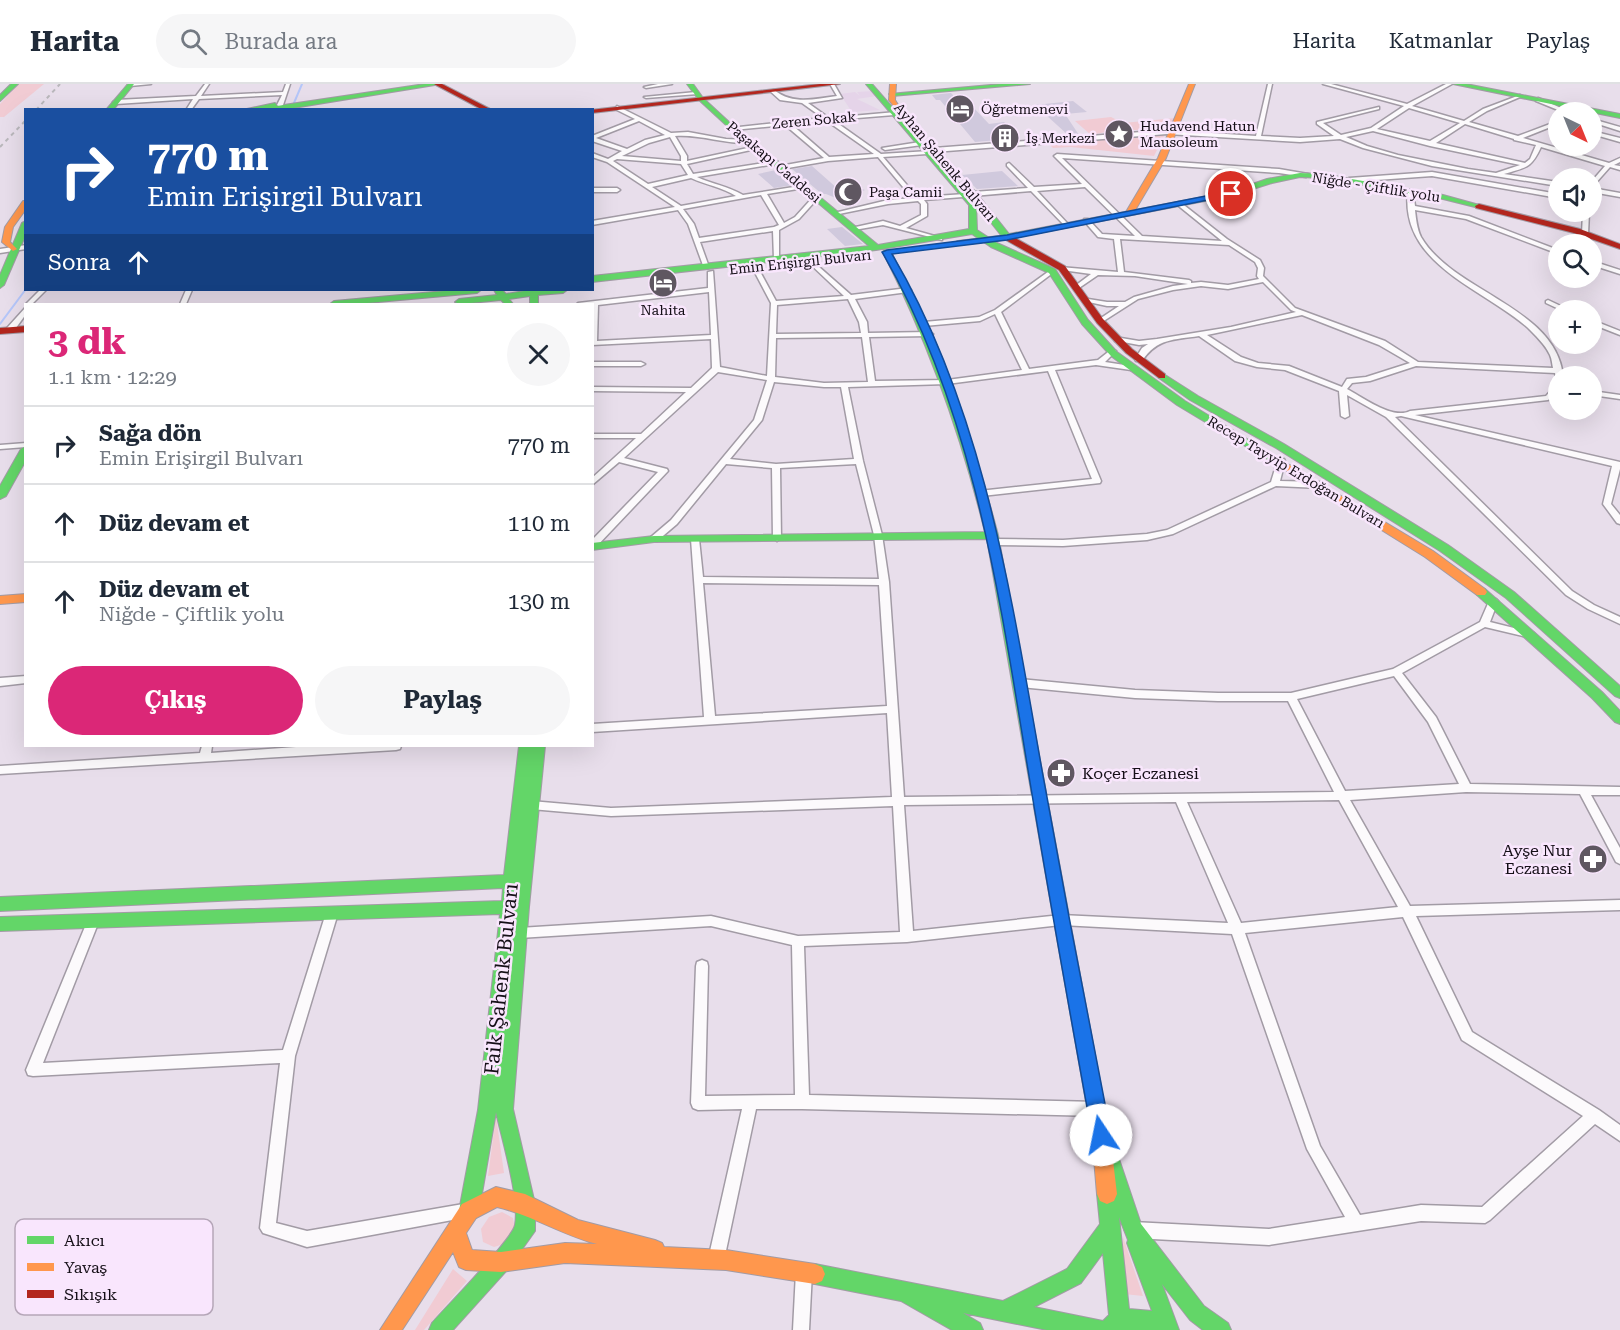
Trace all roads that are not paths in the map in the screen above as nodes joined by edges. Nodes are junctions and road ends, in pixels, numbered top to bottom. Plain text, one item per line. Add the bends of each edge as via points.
1 (15, 84) edge
2 (128, 84) edge
3 (149, 84) edge
4 (207, 84) edge
5 (288, 84) edge
6 (417, 84) edge
7 (438, 84) edge
8 (670, 84) edge
9 (837, 84) edge
10 (868, 84) edge
11 (873, 84) edge
12 (1028, 84) edge
13 (1192, 84) edge
14 (1202, 84) edge
15 (1270, 84) edge
16 (1325, 84) edge
17 (1450, 84) edge
18 (1456, 84) edge
19 (832, 85) edge
20 (646, 86) edge
21 (890, 87) edge
22 (775, 88) edge
23 (696, 92) edge
24 (1518, 96) junction
25 (198, 97) junction
26 (0, 99) edge
27 (1538, 100) junction
28 (646, 101) junction
29 (803, 102) junction
30 (302, 103) edge
31 (1548, 104) edge
32 (112, 106) edge
33 (1408, 106) junction
34 (103, 108) edge
35 (190, 108) edge
36 (261, 108) edge
37 (276, 108) edge
38 (485, 108) edge
39 (617, 108) junction
40 (1377, 108) dead end
41 (594, 111) edge
42 (894, 113) junction
43 (1620, 116) edge
44 (825, 119) junction
45 (638, 120) junction
46 (786, 123) junction
47 (1464, 123) junction
48 (1602, 124) edge
49 (1548, 127) edge
50 (733, 128) junction
51 (1373, 129) junction
52 (1620, 129) edge
53 (1176, 132) junction
54 (671, 135) junction
55 (1602, 135) edge
56 (594, 137) edge
57 (1341, 137) junction
58 (1258, 138) junction
59 (594, 139) edge
60 (1516, 139) junction
61 (1620, 140) edge
62 (1430, 144) junction
63 (753, 145) junction
64 (1539, 145) junction
65 (870, 149) junction
66 (927, 149) junction
67 (626, 150) junction
68 (594, 155) edge
69 (879, 155) junction
70 (612, 159) junction
71 (828, 159) junction
72 (1620, 160) edge
73 (1163, 162) junction
74 (685, 164) junction
75 (779, 165) junction
76 (1009, 165) dead end
77 (1526, 165) junction
78 (1609, 165) junction
79 (1620, 168) edge
80 (1602, 173) edge
81 (1498, 174) junction
82 (691, 176) junction
83 (1306, 176) junction
84 (1349, 180) junction
85 (1548, 182) edge
86 (1086, 185) junction
87 (647, 186) junction
88 (804, 186) junction
89 (1033, 189) junction
90 (594, 190) edge
91 (617, 190) dead end
92 (1410, 191) junction
93 (1602, 191) edge
94 (763, 193) junction
95 (1548, 194) edge
96 (968, 195) junction
97 (1620, 195) edge
98 (742, 197) junction
99 (816, 197) junction
100 (920, 199) junction
101 (1178, 203) junction
102 (24, 206) edge
103 (680, 207) junction
104 (1413, 208) junction
105 (1129, 212) junction
106 (836, 214) junction
107 (1086, 220) junction
108 (1585, 222) edge
109 (594, 223) edge
110 (782, 225) junction
111 (1066, 225) junction
112 (24, 228) edge
113 (854, 228) junction
114 (901, 228) junction
115 (776, 230) junction
116 (973, 231) junction
117 (1004, 233) junction
118 (1584, 234) joint
119 (1117, 236) junction
120 (1139, 236) junction
121 (940, 239) junction
122 (698, 240) junction
123 (986, 240) junction
124 (1602, 240) edge
125 (1229, 243) junction
126 (1620, 247) edge
127 (1548, 248) edge
128 (13, 249) edge
129 (881, 250) junction
130 (777, 259) junction
131 (810, 261) junction
132 (1602, 266) edge
133 (755, 267) junction
134 (709, 269) junction
135 (1057, 270) junction
136 (1620, 272) edge
137 (1097, 273) junction
138 (1121, 273) junction
139 (594, 279) edge
140 (1264, 280) junction
141 (1202, 284) junction
142 (0, 285) edge
143 (594, 286) edge
144 (712, 290) junction
145 (908, 290) junction
146 (42, 291) edge
147 (469, 291) edge
148 (558, 291) edge
149 (1081, 293) junction
150 (534, 296) edge
151 (504, 297) edge
152 (852, 297) junction
153 (30, 303) edge
154 (346, 303) edge
155 (441, 303) edge
156 (595, 303) joint
157 (774, 303) junction
158 (1126, 304) junction
159 (24, 311) edge
160 (997, 311) junction
161 (1302, 313) junction
162 (594, 317) edge
163 (1100, 321) junction
164 (1602, 326) edge
165 (24, 329) edge
166 (926, 329) junction
167 (1620, 333) edge
168 (4, 334) edge
169 (1200, 334) junction
170 (865, 335) junction
171 (24, 336) edge
172 (773, 336) junction
173 (714, 337) junction
174 (1157, 341) junction
175 (594, 344) edge
176 (1115, 345) junction
177 (1094, 362) junction
178 (1135, 363) junction
179 (594, 364) edge
180 (641, 364) dead end
181 (1416, 364) junction
182 (1556, 366) edge
183 (1050, 368) junction
184 (716, 369) junction
185 (1026, 371) junction
186 (1548, 373) edge
187 (771, 379) junction
188 (947, 382) junction
189 (872, 384) junction
190 (844, 385) junction
191 (594, 389) edge
192 (692, 390) junction
193 (1343, 390) junction
194 (1602, 394) edge
195 (1620, 397) edge
196 (1548, 398) edge
197 (1401, 414) junction
198 (1389, 415) junction
199 (1345, 416) dead end
200 (594, 436) edge
201 (644, 436) junction
202 (0, 447) edge
203 (24, 447) edge
204 (620, 460) junction
205 (1281, 460) junction
206 (22, 461) edge
207 (725, 461) junction
208 (859, 461) junction
209 (1619, 464) edge
210 (776, 466) junction
211 (594, 481) edge
212 (1275, 483) junction
213 (1321, 485) junction
214 (982, 493) junction
215 (0, 496) edge
216 (1620, 521) edge
217 (878, 535) junction
218 (777, 538) junction
219 (993, 538) junction
220 (654, 539) junction
221 (695, 539) junction
222 (594, 545) edge
223 (594, 547) edge
224 (698, 580) junction
225 (884, 582) junction
226 (24, 598) edge
227 (0, 600) edge
228 (1493, 601) junction
229 (1620, 621) edge
230 (1484, 624) junction
231 (1534, 636) junction
232 (1396, 672) junction
233 (24, 679) edge
234 (0, 682) edge
235 (1020, 682) junction
236 (1620, 693) edge
237 (1291, 697) junction
238 (893, 709) junction
239 (1620, 719) edge
240 (710, 720) junction
241 (594, 728) edge
242 (207, 747) edge
243 (349, 747) edge
244 (525, 747) edge
245 (538, 747) edge
246 (302, 748) edge
247 (204, 758) junction
248 (0, 770) edge
249 (1466, 788) junction
250 (1583, 790) junction
251 (1620, 790) edge
252 (1342, 796) junction
253 (1041, 799) junction
254 (1180, 799) junction
255 (897, 801) junction
256 (531, 806) junction
257 (1620, 859) edge
258 (510, 881) junction
259 (0, 904) edge
260 (1620, 905) edge
261 (507, 907) junction
262 (1407, 911) junction
263 (332, 913) junction
264 (1061, 920) junction
265 (93, 921) junction
266 (0, 924) edge
267 (1238, 929) junction
268 (519, 933) junction
269 (907, 937) junction
270 (798, 941) junction
271 (702, 966) dead end
272 (288, 1056) junction
273 (802, 1102) junction
274 (750, 1103) junction
275 (1097, 1109) junction
276 (1594, 1115) junction
277 (1620, 1134) edge
278 (1101, 1135) junction
279 (525, 1204) junction
280 (469, 1211) junction
281 (1357, 1224) junction
282 (1111, 1226) junction
283 (1133, 1230) junction
284 (456, 1232) junction
285 (684, 1257) junction
286 (716, 1260) junction
287 (501, 1262) junction
288 (804, 1272) junction
289 (896, 1289) junction
290 (1007, 1310) junction
291 (1120, 1319) junction
292 (390, 1330) edge
293 (439, 1330) edge
294 (801, 1330) edge
295 (973, 1330) edge
296 (1099, 1330) edge
297 (1109, 1330) edge
298 (1167, 1330) edge
299 (1221, 1330) edge

1 - 26 main road
2 - 3 street
2 - 32 main road
2 - 34 main road
4 - 25 street
5 - 30 street
6 - 30 main road
7 - 30 main road
7 - 38 main road
8 - 20 street
9 - 19 main road
10 - 42 main road, Ayhan Şahenk Bulvarı
11 - 21 main road
12 - 21 main road
13 - 53 main road
14 - 53 main road
15 - 58 street
16 - 33 street
17 - 33 street
18 - 24 main road
19 - 22 main road
19 - 29 street via 840,97
20 - 28 street
21 - 66 main road, Ayhan Şahenk Bulvarı via 893,103
22 - 23 main road
22 - 29 street via 782,99
23 - 28 main road
23 - 50 main road, Paşakapı Caddesi
24 - 27 main road
24 - 47 street
25 - 30 street
25 - 32 street
25 - 35 street
27 - 31 street
27 - 43 main road
28 - 39 main road
29 - 44 street
30 - 36 main road
30 - 37 main road
33 - 47 street
33 - 51 street
39 - 41 main road
39 - 45 street
40 - 57 street via 1319,123
42 - 44 street, Zeren Sokak
42 - 66 main road, Ayhan Şahenk Bulvarı
44 - 46 street, Zeren Sokak
44 - 65 street
45 - 54 street
45 - 56 street
46 - 50 street, Zeren Sokak
46 - 71 street
47 - 60 street
47 - 62 street
48 - 52 street
49 - 60 street
50 - 63 main road, Paşakapı Caddesi
51 - 57 street
51 - 62 street
53 - 58 street
53 - 66 street
53 - 73 main road
54 - 63 street via 691,134
54 - 67 street
54 - 74 street
55 - 61 street
57 - 58 street
57 - 81 street via 1398,155
59 - 67 street
60 - 64 street
62 - 77 street via 1481,152
63 - 74 street
63 - 75 main road, Paşakapı Caddesi
64 - 77 street
64 - 78 street
65 - 66 street
65 - 69 street
66 - 69 street
66 - 96 main road, Ayhan Şahenk Bulvarı
67 - 70 street
68 - 70 street
69 - 71 street
69 - 100 street
70 - 74 street via 646,158
70 - 87 street
71 - 75 street
72 - 78 street
73 - 83 street
73 - 86 street via 1057,156
73 - 105 main road
74 - 82 street
75 - 82 street
75 - 88 main road, Paşakapı Caddesi
76 - 89 street
77 - 81 street
78 - 79 street
78 - 80 street
81 - 85 street
82 - 87 street
82 - 98 street
83 - 84 main road, Niğde - Çiftlik yolu
83 - 101 main road, Niğde - Çiftlik yolu
84 - 92 main road, Niğde - Çiftlik yolu
84 - 95 street via 1432,174
86 - 89 street
86 - 105 street
87 - 103 street
88 - 94 street
88 - 99 main road, Paşakapı Caddesi
89 - 96 street
89 - 111 street
90 - 91 street
92 - 104 street
92 - 118 main road, Niğde - Çiftlik yolu
93 - 97 street
94 - 98 street
94 - 110 street
96 - 100 street
96 - 116 main road, Ayhan Şahenk Bulvarı via 973,205
96 - 117 main road, Ayhan Şahenk Bulvarı
98 - 103 street
99 - 106 main road, Paşakapı Caddesi
99 - 110 street via 797,218
100 - 106 street
100 - 114 street via 924,216
101 - 105 main road, Niğde - Çiftlik yolu
101 - 125 street
102 - 128 main road via 7,234 6,242
103 - 109 street
103 - 122 street
104 - 127 street via 1467,217
104 - 182 street via 1417,236 1430,254 1521,318 1547,344
105 - 107 main road, Niğde - Çiftlik yolu
105 - 120 street
106 - 113 main road, Paşakapı Caddesi
107 - 111 main road, Niğde - Çiftlik yolu
107 - 119 street via 1100,236
108 - 118 street
110 - 115 street
111 - 117 main road, Niğde - Çiftlik yolu
112 - 128 main road
113 - 114 street via 883,223
113 - 129 main road, Paşakapı Caddesi
114 - 121 street
115 - 122 street
115 - 130 street
116 - 117 main road, Emin Erişirgil Bulvarı
116 - 121 main road, Emin Erişirgil Bulvarı
116 - 123 main road, Recep Tayyip Erdoğan Bulvarı
117 - 123 main road, Emin Erişirgil Bulvarı
117 - 135 main road, Recep Tayyip Erdoğan Bulvarı
119 - 120 street
119 - 138 street
120 - 125 street
121 - 129 main road, Emin Erişirgil Bulvarı
122 - 134 street
123 - 129 main road, Emin Erişirgil Bulvarı
123 - 135 main road, Recep Tayyip Erdoğan Bulvarı
124 - 126 main road, Niğde - Çiftlik yolu
125 - 140 street via 1258,261
128 - 142 main road
129 - 130 main road, Emin Erişirgil Bulvarı
129 - 131 main road, Emin Erişirgil Bulvarı
129 - 145 main road, Paşakapı Caddesi
130 - 134 main road, Emin Erişirgil Bulvarı
131 - 133 main road, Emin Erişirgil Bulvarı
131 - 152 street
132 - 136 street
133 - 134 main road, Emin Erişirgil Bulvarı
133 - 157 street
134 - 139 main road, Emin Erişirgil Bulvarı
134 - 143 main road, Emin Erişirgil Bulvarı
134 - 144 street
135 - 137 street
135 - 149 main road, Recep Tayyip Erdoğan Bulvarı
135 - 160 street
135 - 176 main road, Recep Tayyip Erdoğan Bulvarı via 1085,322
137 - 138 street
137 - 149 street
138 - 141 street
140 - 141 street via 1228,287
140 - 161 street
141 - 158 street via 1173,288
144 - 156 street
144 - 173 street
145 - 152 street
145 - 166 main road, Paşakapı Caddesi
146 - 153 street
147 - 154 main road
148 - 150 main road
149 - 158 street via 1107,304
149 - 163 main road, Recep Tayyip Erdoğan Bulvarı
150 - 151 main road
151 - 155 main road
152 - 157 street
152 - 170 street
156 - 162 street
157 - 172 street
158 - 163 street
159 - 168 street
160 - 166 street via 980,319
160 - 185 street
161 - 169 street
161 - 181 street via 1382,343
163 - 176 main road, Recep Tayyip Erdoğan Bulvarı
164 - 167 street
165 - 168 main road
166 - 170 street
166 - 188 main road, Paşakapı Caddesi
168 - 171 main road
169 - 174 street
169 - 193 street via 1238,359 1286,368
170 - 172 street
170 - 189 street
172 - 187 street
173 - 175 street
173 - 184 street
174 - 176 street
174 - 178 street
176 - 177 street via 1106,358
176 - 178 main road, Recep Tayyip Erdoğan Bulvarı
177 - 178 street
177 - 183 street
178 - 205 main road, Recep Tayyip Erdoğan Bulvarı via 1181,403
178 - 236 main road, Recep Tayyip Erdoğan Bulvarı via 1280,446 1444,548 1510,595
179 - 180 street
181 - 186 street
181 - 193 street via 1350,381
183 - 185 street
183 - 214 street via 1097,481
184 - 187 street
184 - 192 street
185 - 188 street
187 - 190 street
187 - 207 street via 758,420
188 - 189 street
188 - 214 main road, Paşakapı Caddesi
189 - 190 street
190 - 208 street
191 - 192 street
192 - 201 street
193 - 198 street
193 - 199 street
194 - 195 street
196 - 197 street
197 - 198 street
197 - 209 street
198 - 229 street via 1569,593
200 - 201 street
201 - 204 street
202 - 203 street
204 - 211 street
204 - 222 street via 664,471
205 - 212 street
205 - 213 main road, Recep Tayyip Erdoğan Bulvarı
206 - 215 main road
207 - 210 street
207 - 220 street via 674,522
208 - 210 street
208 - 217 street
209 - 216 street via 1607,504
210 - 218 street
212 - 213 street
212 - 219 street via 1170,532 1147,537 1063,543
213 - 228 main road, Recep Tayyip Erdoğan Bulvarı via 1429,554
214 - 219 main road, Paşakapı Caddesi
217 - 218 main road
217 - 219 main road
217 - 225 street
218 - 221 main road
219 - 235 main road, Paşakapı Caddesi
220 - 221 main road
220 - 223 main road
221 - 224 street
224 - 225 street
224 - 240 street
225 - 238 street
226 - 227 main road
228 - 230 street
228 - 231 main road, Recep Tayyip Erdoğan Bulvarı
230 - 231 street
230 - 232 street
231 - 239 main road, Recep Tayyip Erdoğan Bulvarı
232 - 237 street
232 - 249 street via 1432,720
233 - 234 street
235 - 237 street via 1135,694
235 - 253 main road, Paşakapı Caddesi
237 - 252 street
238 - 240 street
238 - 255 street
240 - 241 street
242 - 247 street
243 - 246 street
244 - 258 main road, Faik Şahenk Bulvarı
245 - 256 main road, Faik Şahenk Bulvarı
246 - 247 street
247 - 248 street
249 - 250 street
249 - 252 street
250 - 251 street
250 - 257 street
252 - 254 street
252 - 262 street
253 - 254 street
253 - 255 street
253 - 264 main road, Paşakapı Caddesi
254 - 267 street
255 - 256 street via 611,813
255 - 269 street
256 - 268 main road, Faik Şahenk Bulvarı
258 - 259 main road
258 - 261 main road, Faik Şahenk Bulvarı
260 - 262 street
261 - 263 main road
261 - 280 main road, Faik Şahenk Bulvarı via 487,1110
262 - 267 street
262 - 276 street via 1467,1036
263 - 265 main road
263 - 272 street
264 - 267 street
264 - 269 street
264 - 275 main road, Paşakapı Caddesi
265 - 266 main road
265 - 272 street via 33,1070
267 - 281 street via 1314,1149
268 - 270 street via 711,921
268 - 279 main road, Faik Şahenk Bulvarı via 504,1109
269 - 270 street
270 - 273 street
271 - 274 street via 698,1103
272 - 280 street via 268,1228 307,1239
273 - 274 street
273 - 275 street
274 - 286 street
275 - 278 main road, Paşakapı Caddesi
276 - 277 street
276 - 281 street via 1485,1215 1422,1213
278 - 282 main road
278 - 283 main road
279 - 280 main road via 496,1197
279 - 285 main road via 576,1229
279 - 287 main road via 525,1231
280 - 284 main road
281 - 283 street via 1269,1237
282 - 290 main road via 1074,1276
282 - 291 main road
283 - 298 main road
283 - 299 main road via 1197,1312
284 - 287 main road via 466,1260
284 - 292 main road
285 - 286 main road
285 - 287 main road via 565,1253
286 - 288 main road
287 - 293 main road
288 - 289 main road
288 - 294 street
289 - 290 main road
289 - 295 main road
290 - 296 main road
291 - 297 main road
291 - 298 main road via 1150,1321

